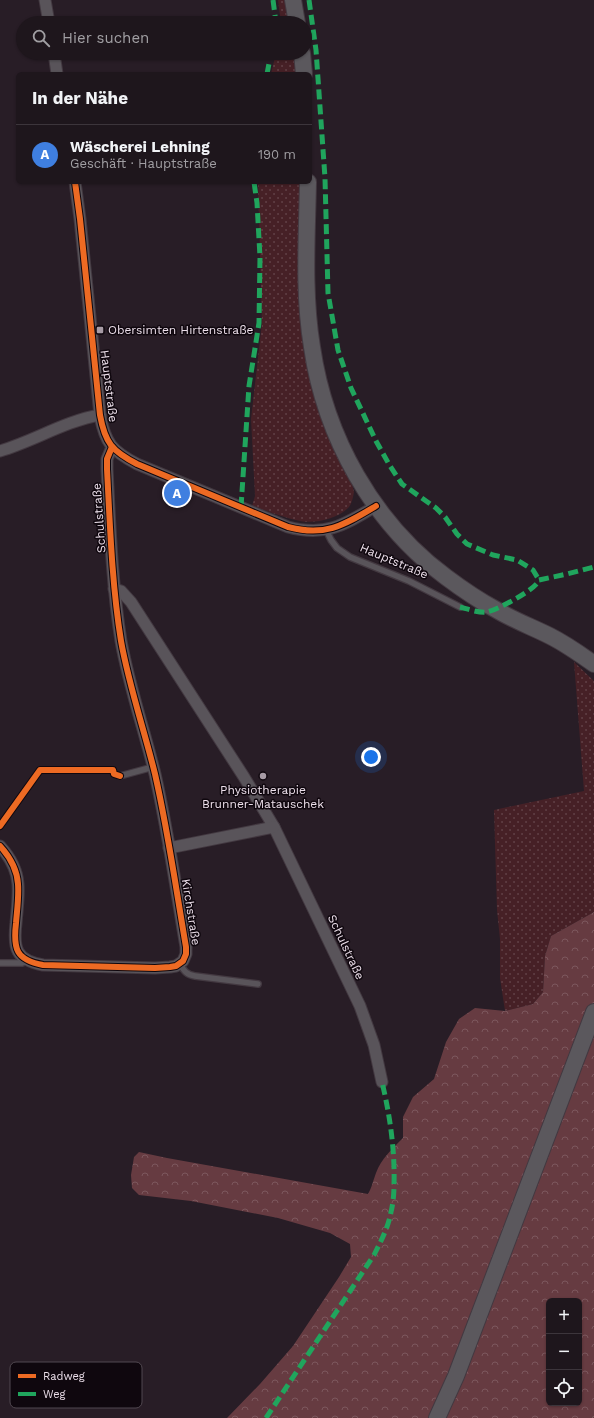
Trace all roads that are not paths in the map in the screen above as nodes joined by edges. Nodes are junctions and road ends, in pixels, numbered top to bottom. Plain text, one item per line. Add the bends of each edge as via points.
1 (45, 0) edge
2 (293, 0) edge
3 (48, 16) edge
4 (296, 16) edge
5 (55, 60) edge
6 (303, 60) edge
7 (57, 72) edge
8 (304, 72) edge
9 (75, 184) edge
10 (308, 184) edge
11 (100, 415) junction
12 (112, 447) junction
13 (0, 451) edge
14 (376, 506) junction
15 (326, 530) junction
16 (114, 589) junction
17 (460, 607) dead end
18 (594, 664) edge
19 (153, 767) junction
20 (120, 776) dead end
21 (274, 827) junction
22 (0, 846) edge
23 (169, 848) junction
24 (27, 960) junction
25 (0, 963) edge
26 (180, 964) junction
27 (258, 984) dead end
28 (594, 1012) edge
29 (382, 1082) dead end
30 (437, 1418) edge

1 - 3 street
2 - 4 main road
5 - 7 street
6 - 8 main road
9 - 11 street, Hauptstraße
10 - 14 main road via 307,293 314,365 334,430
11 - 12 street, Hauptstraße
11 - 13 street via 73,422
12 - 15 street, Hauptstraße via 137,464 288,527
12 - 16 street, Schulstraße via 107,469
14 - 15 street, Hauptstraße via 338,527
14 - 18 main road via 412,547 446,577 495,609 551,636
15 - 17 lane, Hauptstraße via 338,548 350,557 409,581
16 - 19 street, Kirchstraße via 126,666
16 - 21 street, Schulstraße via 121,591 131,602
19 - 20 lane
19 - 23 street, Kirchstraße
21 - 23 street
21 - 29 street, Schulstraße via 360,1006 374,1045
22 - 24 street via 16,872 18,893 15,943 21,955
23 - 26 street, Kirchstraße via 186,946 186,954
24 - 25 lane via 22,963
24 - 26 street via 43,965 170,967
26 - 27 lane via 189,975
28 - 30 main road via 456,1376

